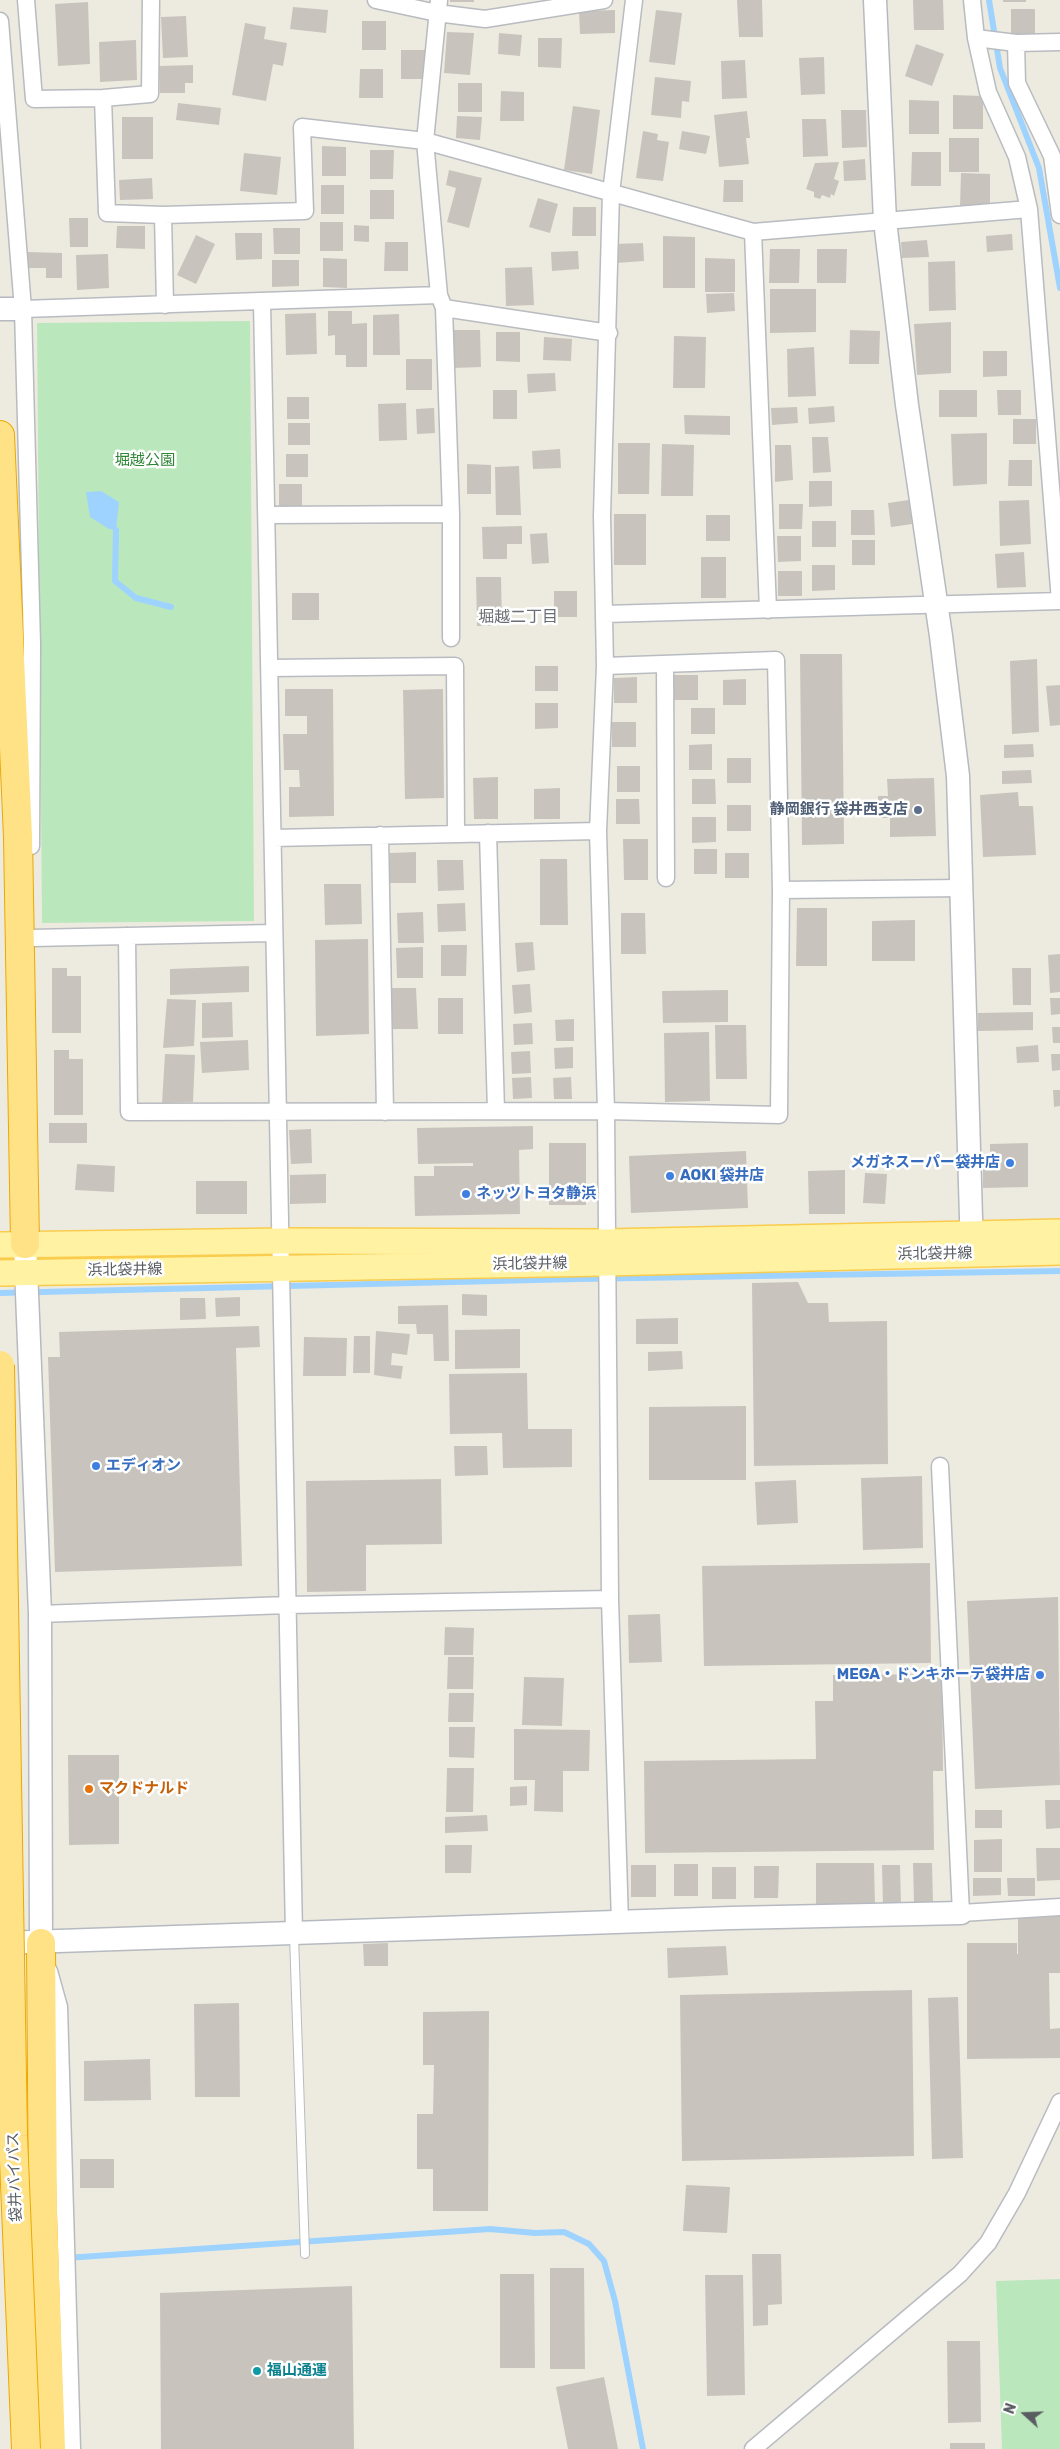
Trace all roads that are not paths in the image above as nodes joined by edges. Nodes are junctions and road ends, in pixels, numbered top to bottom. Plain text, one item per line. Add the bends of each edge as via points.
1 (26, 0) edge
2 (151, 0) edge
3 (376, 0) edge
4 (604, 0) edge
5 (634, 0) edge
6 (875, 0) edge
7 (972, 0) edge
8 (438, 7) edge
9 (0, 22) edge
10 (976, 38) junction
11 (1060, 42) edge
12 (1016, 43) junction
13 (103, 98) junction
14 (425, 142) junction
15 (611, 193) junction
16 (1029, 209) junction
17 (163, 215) junction
18 (1060, 215) edge
19 (885, 221) junction
20 (753, 232) junction
21 (262, 302) junction
22 (441, 302) junction
23 (165, 305) junction
24 (0, 309) edge
25 (23, 309) junction
26 (609, 333) junction
27 (0, 434) edge
28 (451, 514) junction
29 (268, 516) junction
30 (1060, 601) edge
31 (936, 606) junction
32 (768, 610) junction
33 (605, 614) junction
34 (451, 638) dead end
35 (665, 664) junction
36 (605, 666) junction
37 (270, 668) junction
38 (598, 831) junction
39 (456, 833) junction
40 (488, 833) junction
41 (380, 835) junction
42 (273, 838) junction
43 (666, 878) dead end
44 (962, 888) junction
45 (781, 890) junction
46 (274, 933) junction
47 (127, 936) junction
48 (30, 938) junction
49 (20, 1010) junction
50 (496, 1111) junction
51 (606, 1111) junction
52 (278, 1112) junction
53 (385, 1112) junction
54 (1060, 1232) edge
55 (282, 1241) junction
56 (971, 1243) junction
57 (12, 1244) edge
58 (606, 1252) junction
59 (1060, 1252) edge
60 (282, 1267) junction
61 (26, 1272) junction
62 (0, 1273) edge
63 (0, 1365) edge
64 (940, 1466) dead end
65 (610, 1599) junction
66 (287, 1604) junction
67 (40, 1614) junction
68 (1060, 1907) edge
69 (962, 1913) junction
70 (620, 1924) junction
71 (294, 1934) junction
72 (0, 1943) edge
73 (41, 1943) junction
74 (1060, 2102) edge
75 (305, 2254) dead end
76 (26, 2449) edge
77 (51, 2449) edge
78 (72, 2449) edge
79 (753, 2449) edge

1 - 13 street via 34,98
2 - 13 street via 150,94
3 - 8 street
4 - 8 street via 485,19
5 - 15 street
6 - 19 street
7 - 10 street
8 - 14 street
9 - 25 street
10 - 12 street
10 - 16 street via 988,92 1017,157
11 - 12 street
12 - 18 street via 1017,83 1052,156
13 - 17 street via 107,214
14 - 15 street
14 - 17 street via 302,127 305,211
14 - 22 street
15 - 20 street
15 - 26 street
16 - 19 street
16 - 30 street
17 - 23 street
19 - 20 street
19 - 31 street
20 - 32 street
21 - 22 street
21 - 23 street
21 - 29 street
22 - 26 street
22 - 28 street
23 - 25 street
24 - 25 street
25 - 48 street via 32,644
26 - 33 street via 602,516
27 - 49 highway via 18,837
28 - 29 street
28 - 34 street
29 - 37 street
30 - 31 street
31 - 32 street
31 - 44 street via 958,776
32 - 33 street
33 - 36 street
35 - 36 street
35 - 43 street
35 - 45 street via 776,660
36 - 38 street
37 - 39 street via 455,666
37 - 42 street
38 - 40 street
38 - 51 street
39 - 40 street
39 - 41 street
40 - 50 street
41 - 42 street
41 - 53 street
42 - 46 street
44 - 45 street
44 - 56 street
45 - 51 street via 779,1115
46 - 47 street
46 - 52 street
47 - 48 street
47 - 52 street via 129,1112
48 - 49 street
49 - 57 highway
50 - 51 street
50 - 53 street
51 - 58 street
52 - 53 street
52 - 55 street
54 - 56 main road, 浜北袋井線
55 - 57 main road, 浜北袋井線
55 - 58 main road, 浜北袋井線
55 - 60 street
56 - 58 main road, 浜北袋井線
56 - 59 main road, 浜北袋井線
57 - 61 street
58 - 60 main road, 浜北袋井線
58 - 65 street
60 - 61 main road, 浜北袋井線
60 - 66 street
61 - 62 main road, 浜北袋井線
61 - 67 street
63 - 76 highway, 袋井バイパス, bridge via 13,2126
64 - 69 street
65 - 66 street
65 - 70 street
66 - 67 street
66 - 71 street
67 - 73 street
68 - 69 street
69 - 70 street
70 - 71 street
71 - 73 street
71 - 75 lane
72 - 73 street
73 - 77 highway via 43,2216
73 - 78 street via 59,2007
74 - 79 street via 1017,2193 988,2243 960,2274

